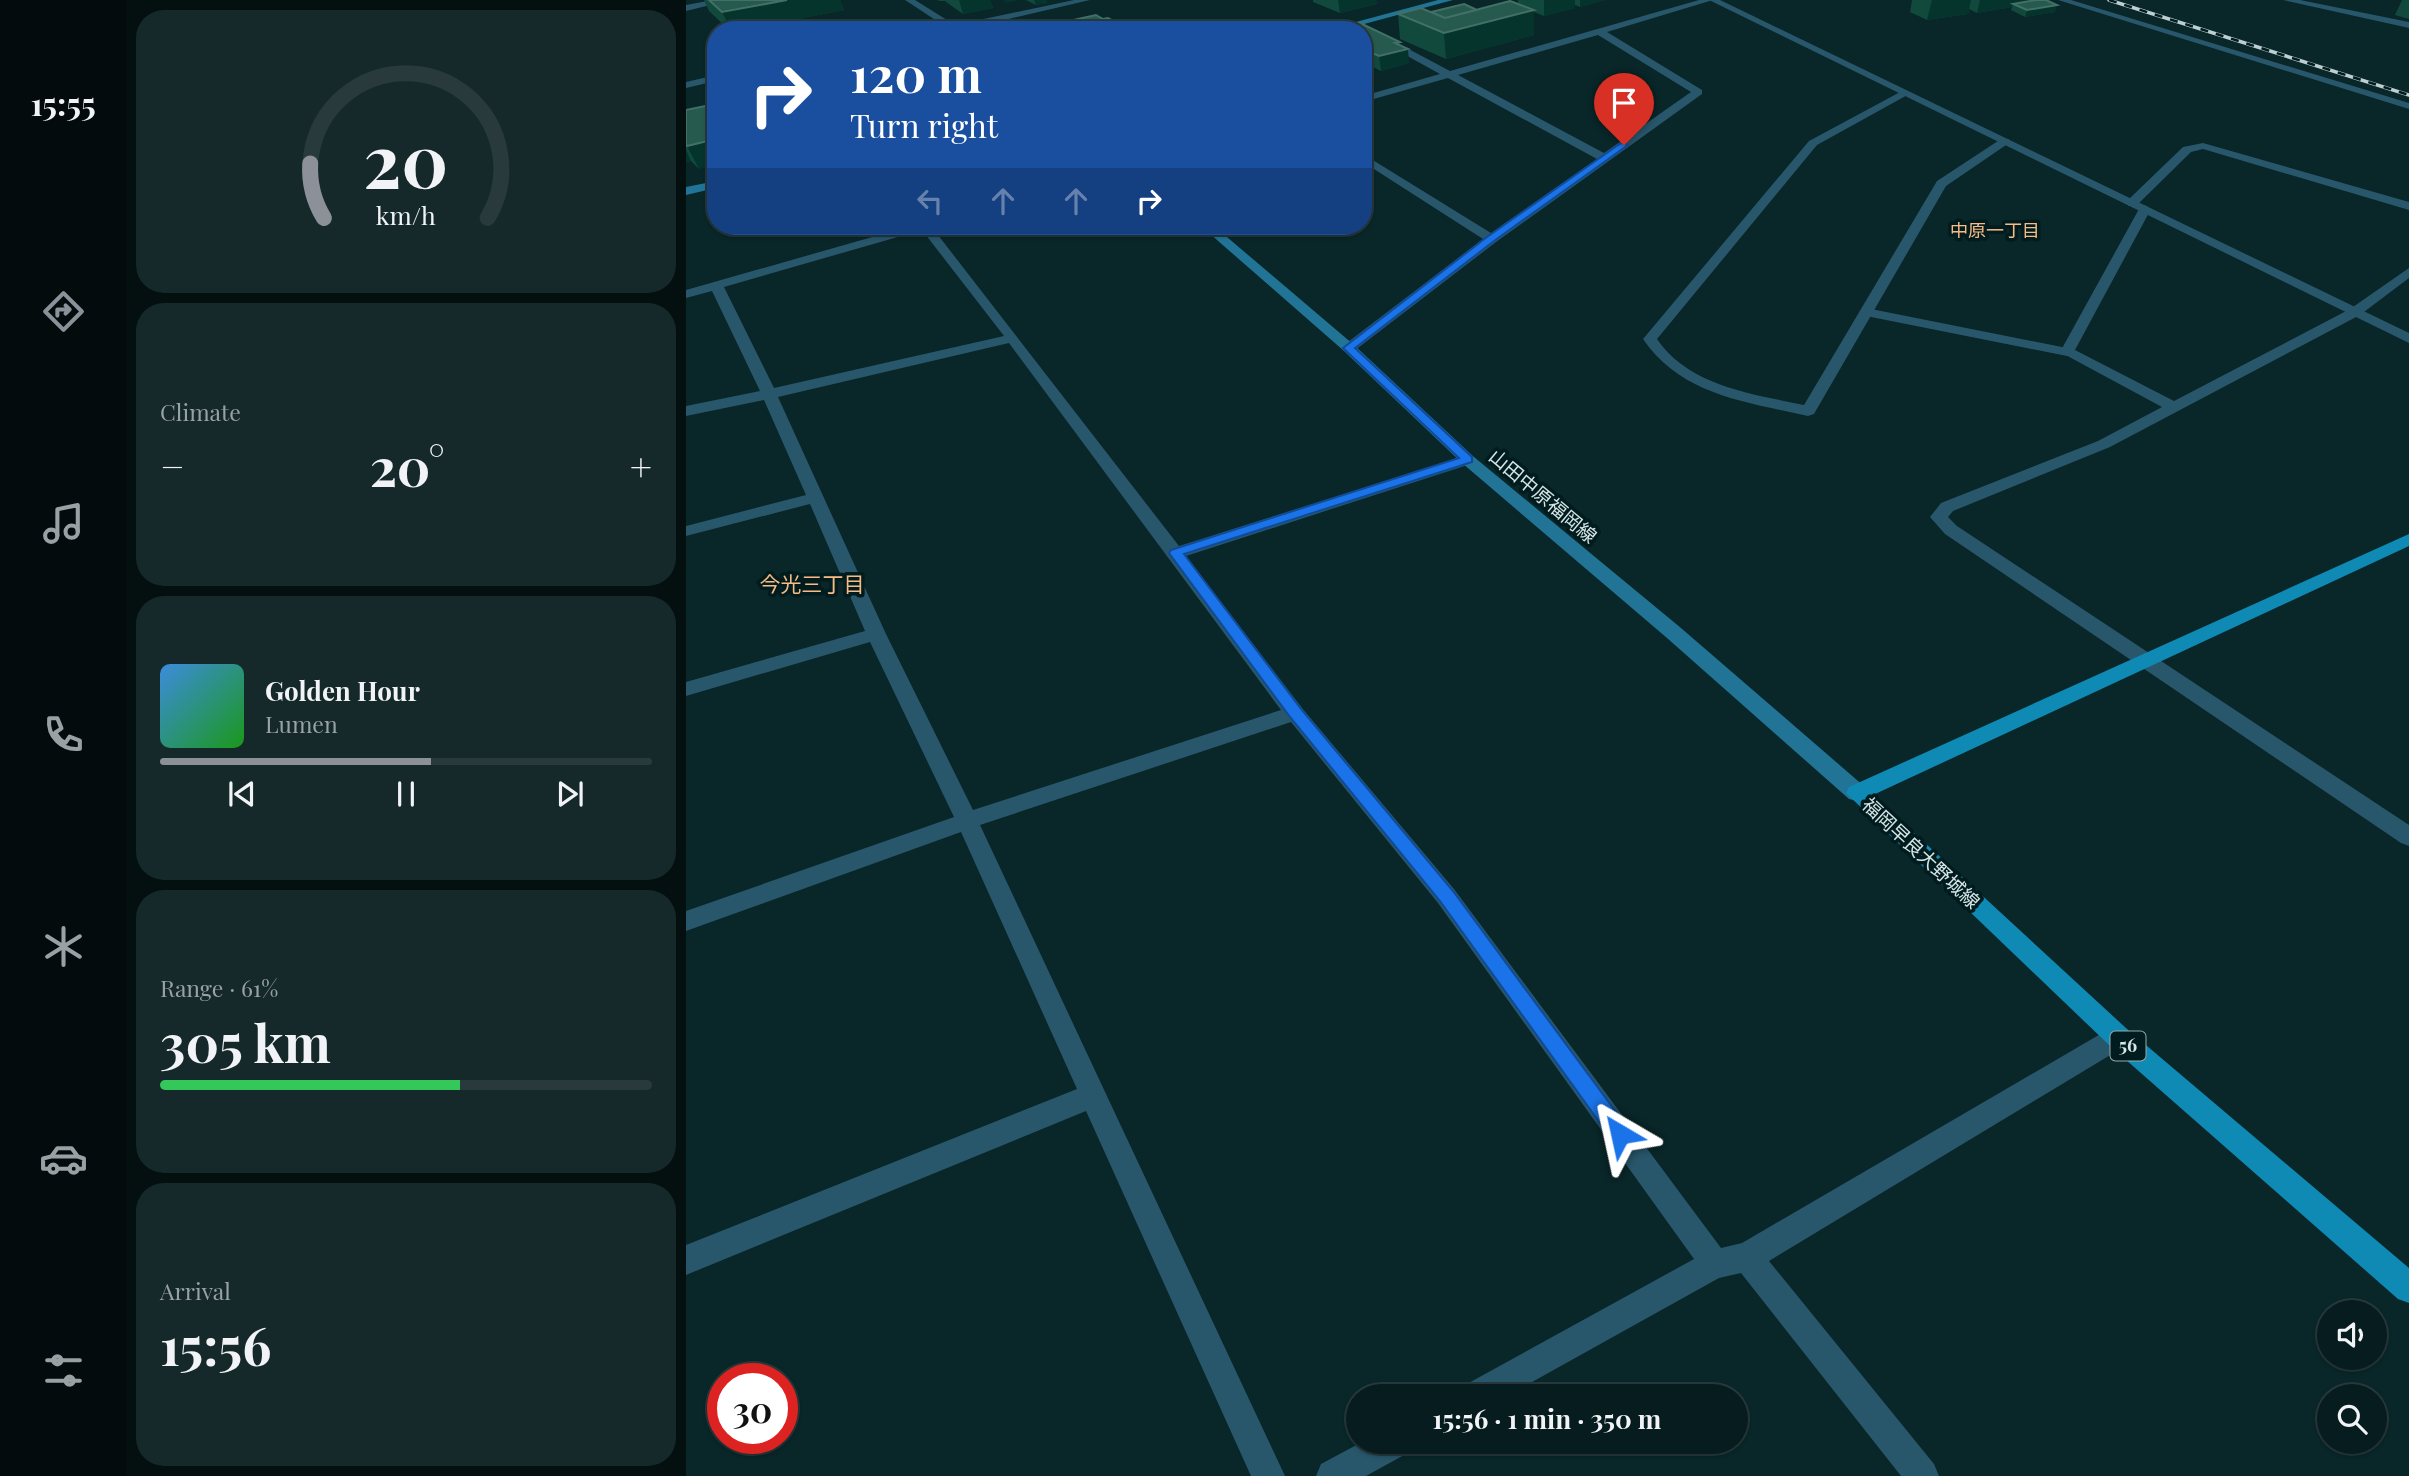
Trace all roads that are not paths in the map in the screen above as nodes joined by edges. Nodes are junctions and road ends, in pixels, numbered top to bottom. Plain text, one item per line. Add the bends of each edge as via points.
1 (727, 0) edge
2 (909, 0) edge
3 (1086, 0) edge
4 (1449, 0) edge
5 (1711, 0) edge
6 (2062, 0) edge
7 (2287, 0) edge
8 (686, 8) edge
9 (940, 21) edge
10 (989, 21) edge
11 (1363, 21) edge
12 (2409, 25) edge
13 (1599, 32) junction
14 (1372, 33) edge
15 (1448, 75) junction
16 (707, 80) edge
17 (686, 85) edge
18 (1906, 93) junction
19 (1372, 96) edge
20 (2409, 106) edge
21 (2005, 141) junction
22 (1606, 159) junction
23 (1372, 163) edge
24 (707, 186) edge
25 (686, 191) edge
26 (2138, 206) junction
27 (2409, 206) edge
28 (893, 235) edge
29 (931, 235) edge
30 (1217, 235) edge
31 (1491, 239) junction
32 (2409, 272) edge
33 (717, 286) junction
34 (686, 294) edge
35 (1866, 312) junction
36 (2355, 312) junction
37 (1013, 338) junction
38 (2409, 339) edge
39 (1349, 348) junction
40 (2067, 352) junction
41 (769, 394) junction
42 (2174, 407) junction
43 (686, 411) edge
44 (1468, 460) junction
45 (814, 498) junction
46 (686, 531) edge
47 (2409, 538) edge
48 (1176, 553) junction
49 (876, 634) junction
50 (2144, 661) junction
51 (686, 689) edge
52 (1295, 713) junction
53 (1857, 793) junction
54 (967, 821) junction
55 (2409, 837) edge
56 (686, 921) edge
57 (2118, 1037) junction
58 (1094, 1095) junction
59 (1747, 1256) junction
60 (686, 1260) edge
61 (1715, 1264) junction
62 (2409, 1288) edge
63 (1498, 1384) edge
64 (1372, 1454) edge
65 (1268, 1476) edge
66 (1333, 1476) edge
67 (1922, 1476) edge

1 - 8 street
2 - 9 street
3 - 10 street
4 - 11 main road
5 - 13 street
5 - 18 street
6 - 20 street
7 - 12 street
13 - 15 street
13 - 22 street via 1698,92
14 - 15 street
15 - 19 street
15 - 22 street
16 - 17 street
18 - 21 street
18 - 35 street via 1812,143 1650,339 1680,371 1732,392 1808,411
21 - 26 street
21 - 35 street via 1941,184
22 - 31 street
23 - 31 street
24 - 25 main road
26 - 27 street via 2187,149 2203,146
26 - 36 street
26 - 40 street
28 - 33 street
29 - 37 street
30 - 39 main road, 山田中原福岡線
31 - 39 street
32 - 36 street
33 - 34 street
33 - 41 street
35 - 40 street
36 - 38 street
36 - 42 street
37 - 41 street
37 - 48 street
39 - 44 main road, 山田中原福岡線
40 - 42 street
41 - 43 street
41 - 45 street
42 - 50 street via 2104,444 1947,507 1939,517 1951,530
44 - 48 street
44 - 53 main road, 山田中原福岡線
45 - 46 street
45 - 49 street
47 - 50 main road, 福岡早良大野城線
48 - 52 street
49 - 51 street
49 - 54 street
50 - 53 main road, 福岡早良大野城線
50 - 55 street
52 - 54 street
52 - 61 street via 1446,896
53 - 57 main road, 福岡早良大野城線 / 56
54 - 56 street
54 - 58 street
57 - 59 street
57 - 62 main road, 福岡早良大野城線 / 56
58 - 60 street
58 - 65 street
59 - 61 street
59 - 67 street
61 - 63 street
64 - 66 street

